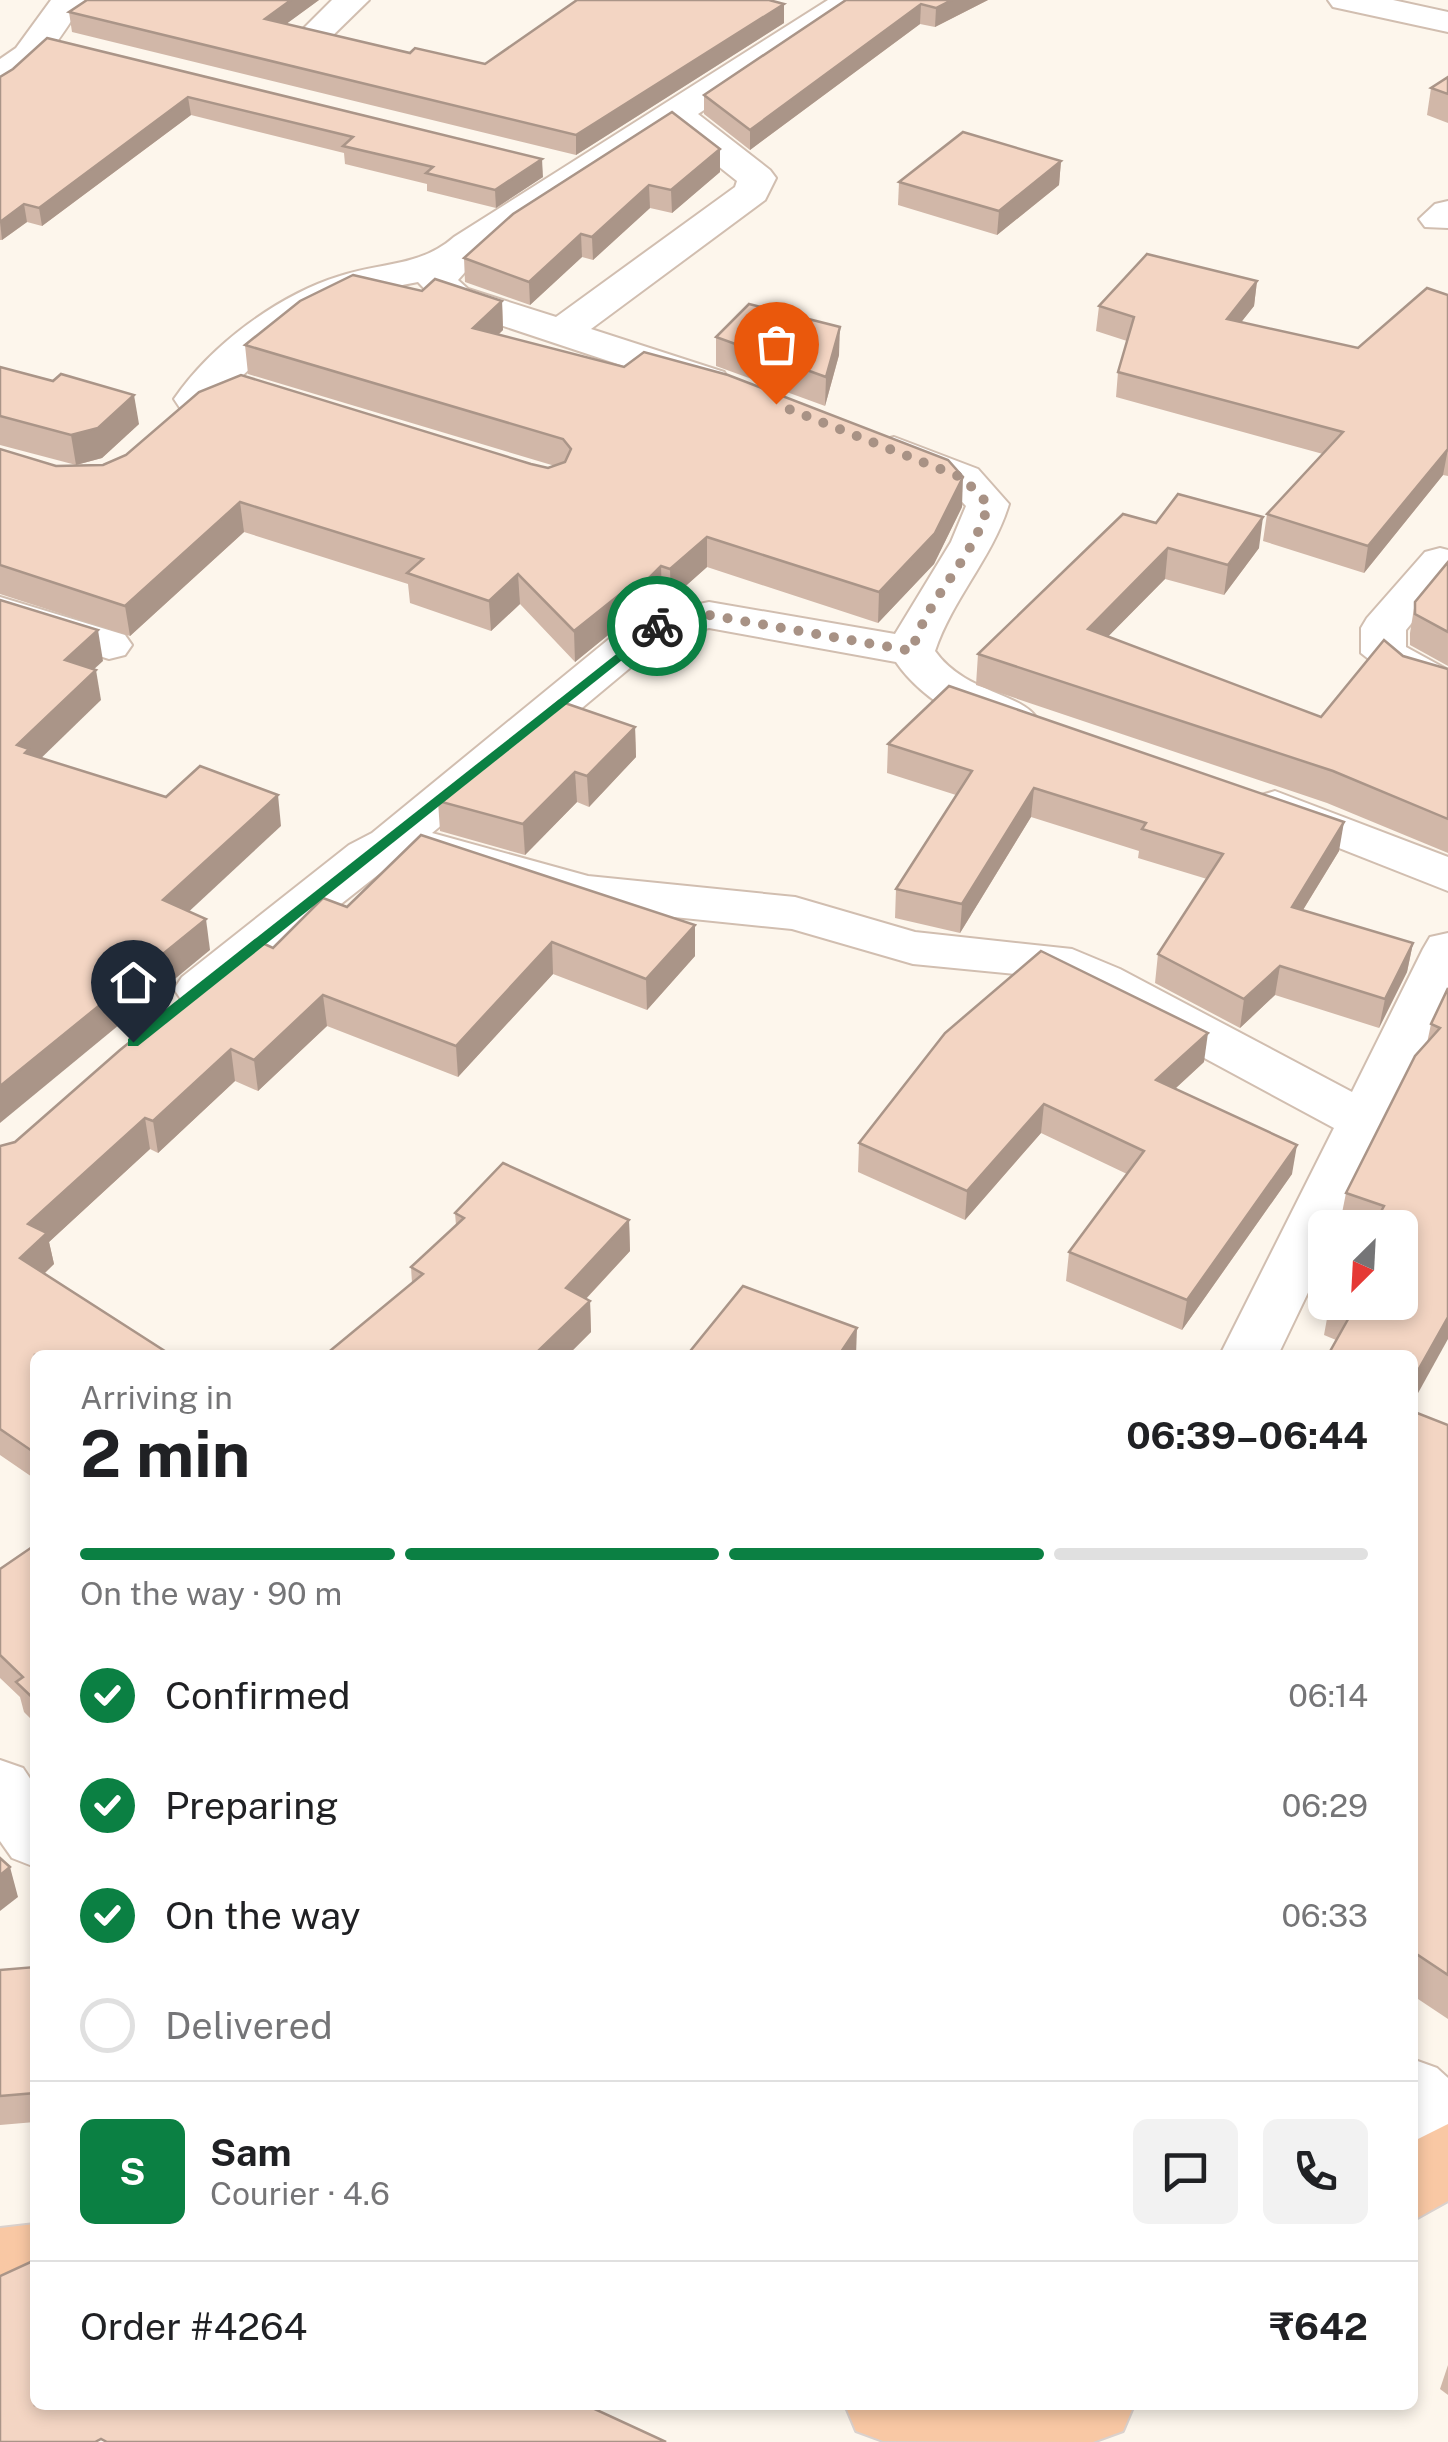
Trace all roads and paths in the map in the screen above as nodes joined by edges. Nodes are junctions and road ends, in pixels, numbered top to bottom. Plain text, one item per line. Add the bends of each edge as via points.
1 (68, 0) edge
2 (352, 0) edge
3 (1345, 0) edge
4 (819, 10) edge
5 (1448, 22) edge
6 (39, 38) junction
7 (311, 38) edge
8 (77, 48) edge
9 (0, 76) edge
10 (677, 115) junction
11 (528, 158) edge
12 (584, 172) junction
13 (445, 265) junction
14 (560, 332) junction
15 (263, 392) edge
16 (743, 392) edge
17 (853, 434) edge
18 (1440, 560) dead end
19 (0, 610) edge
20 (109, 645) dead end
21 (912, 651) junction
22 (1448, 686) edge
23 (1051, 730) edge
24 (1235, 792) edge
25 (389, 844) junction
26 (1448, 875) edge
27 (1448, 950) edge
28 (166, 1016) edge
29 (1364, 1121) junction
30 (1251, 1350) edge
31 (1418, 2096) edge
32 (1448, 2124) edge
33 (1448, 2156) edge
34 (1418, 2183) edge
35 (30, 2259) edge
36 (0, 2262) edge
37 (927, 2410) edge
38 (1050, 2424) edge

1 - 6 street
2 - 7 street
3 - 5 street
4 - 10 street
6 - 8 street
6 - 9 street
10 - 12 street
10 - 14 street via 757,178 752,192
11 - 12 street
12 - 13 street
13 - 14 street via 437,283 454,297
13 - 15 street via 352,284 310,301 250,343 182,410 218,388
14 - 16 street
17 - 21 street via 963,478 988,504 982,530 920,620
18 - 22 street via 1383,628 1384,654
19 - 20 street
21 - 23 street via 925,674 959,699
21 - 25 street via 709,615 652,628
24 - 26 street
25 - 28 street
25 - 29 street via 416,844 586,892 795,913 913,948 1054,960
27 - 29 street
29 - 30 street
31 - 32 street
33 - 34 highway
35 - 36 highway
37 - 38 highway

